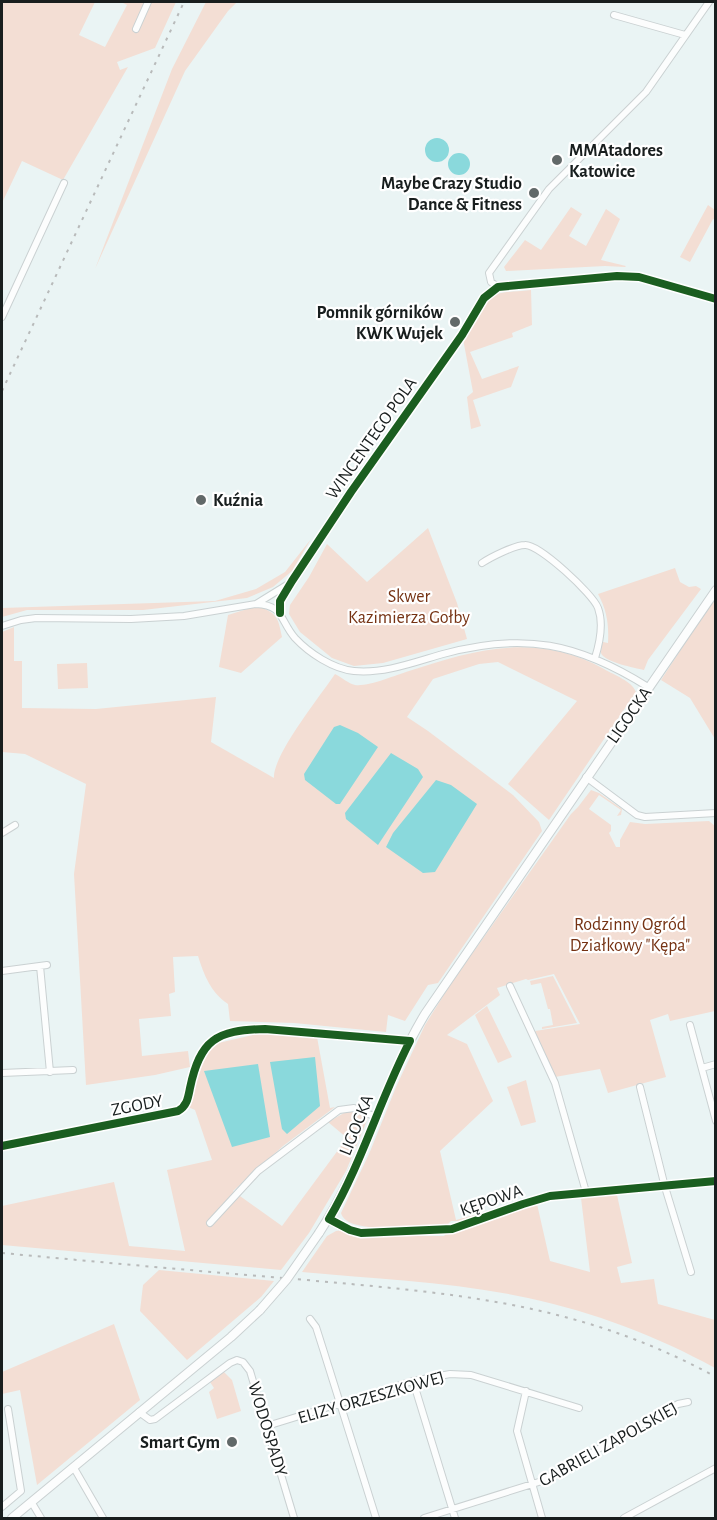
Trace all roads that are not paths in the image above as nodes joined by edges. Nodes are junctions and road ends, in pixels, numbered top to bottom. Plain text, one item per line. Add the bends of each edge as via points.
1 (148, 2) edge
2 (709, 2) edge
3 (614, 15) dead end
4 (136, 29) dead end
5 (685, 36) junction
6 (64, 183) dead end
7 (498, 287) junction
8 (716, 299) edge
9 (2, 317) edge
10 (482, 562) dead end
11 (292, 581) junction
12 (716, 590) edge
13 (256, 604) junction
14 (280, 613) junction
15 (2, 626) edge
16 (595, 658) junction
17 (648, 687) junction
18 (586, 777) junction
19 (716, 813) edge
20 (15, 825) dead end
21 (2, 833) edge
22 (2, 971) edge
23 (510, 986) dead end
24 (690, 1026) dead end
25 (410, 1041) junction
26 (716, 1064) edge
27 (702, 1068) junction
28 (73, 1070) dead end
29 (2, 1072) edge
30 (50, 1072) junction
31 (640, 1087) dead end
32 (376, 1117) junction
33 (716, 1121) edge
34 (2, 1146) edge
35 (716, 1181) edge
36 (665, 1187) junction
37 (586, 1192) junction
38 (328, 1219) junction
39 (210, 1223) dead end
40 (691, 1272) dead end
41 (310, 1319) dead end
42 (413, 1381) junction
43 (526, 1391) junction
44 (688, 1402) dead end
45 (341, 1404) junction
46 (579, 1408) dead end
47 (8, 1409) dead end
48 (140, 1412) junction
49 (267, 1426) junction
50 (74, 1468) junction
51 (716, 1468) edge
52 (532, 1485) junction
53 (32, 1503) junction
54 (2, 1507) edge
55 (453, 1510) junction
56 (12, 1518) edge
57 (41, 1518) edge
58 (103, 1518) edge
59 (294, 1518) edge
60 (376, 1518) edge
61 (424, 1518) edge
62 (455, 1518) edge
63 (542, 1518) edge
64 (624, 1518) edge

1 - 4 street
2 - 5 street
3 - 5 street
5 - 7 street via 646,92 549,189 489,273 491,282
6 - 9 street
7 - 8 street via 639,277
7 - 11 street, WINCENTEGO POLA via 484,298
10 - 16 street via 525,544 556,564 597,606 601,626
11 - 13 street, WINCENTEGO POLA
11 - 14 street, WINCENTEGO POLA via 280,602
12 - 17 street, LIGOCKA
13 - 14 street via 268,604
13 - 15 street, WINCENTEGO POLA via 184,616 36,618
14 - 16 street via 299,642 328,663 352,671 382,670 476,646 509,642 560,647
16 - 17 street
17 - 18 street, LIGOCKA
18 - 19 street via 637,815
18 - 25 street, LIGOCKA via 450,975
20 - 21 street
22 - 30 street via 44,966
23 - 37 street via 555,1083
24 - 27 street
25 - 32 street, LIGOCKA
25 - 34 street, ZGODY via 265,1029 229,1033 208,1044 199,1055 189,1099 178,1112
26 - 27 street
27 - 33 street
28 - 30 street
29 - 30 street
31 - 36 street
32 - 38 street, LIGOCKA
32 - 39 street, LIGOCKA via 354,1108 339,1110 258,1171
35 - 36 street, KĘPOWA
36 - 37 street, KĘPOWA
36 - 40 street
37 - 38 street, KĘPOWA via 550,1196 452,1229 362,1233
38 - 48 street, LIGOCKA, bridge via 260,1310
41 - 45 street
42 - 43 street, ELIZY ORZESZKOWEJ via 461,1374
42 - 45 street, ELIZY ORZESZKOWEJ
42 - 55 street
43 - 46 street, ELIZY ORZESZKOWEJ
43 - 52 street via 517,1431
44 - 52 street, GABRIELI ZAPOLSKIEJ
45 - 49 street, ELIZY ORZESZKOWEJ
45 - 60 street
47 - 54 street via 21,1491
48 - 49 street, WODOSPADY via 150,1420 155,1419 237,1360 250,1371
48 - 50 street, LIGOCKA
49 - 59 street, WODOSPADY
50 - 53 street, LIGOCKA
50 - 58 street
51 - 64 street
52 - 55 street, GABRIELI ZAPOLSKIEJ
52 - 63 street
53 - 56 street, LIGOCKA
53 - 57 street
55 - 61 street, GABRIELI ZAPOLSKIEJ
55 - 62 street

